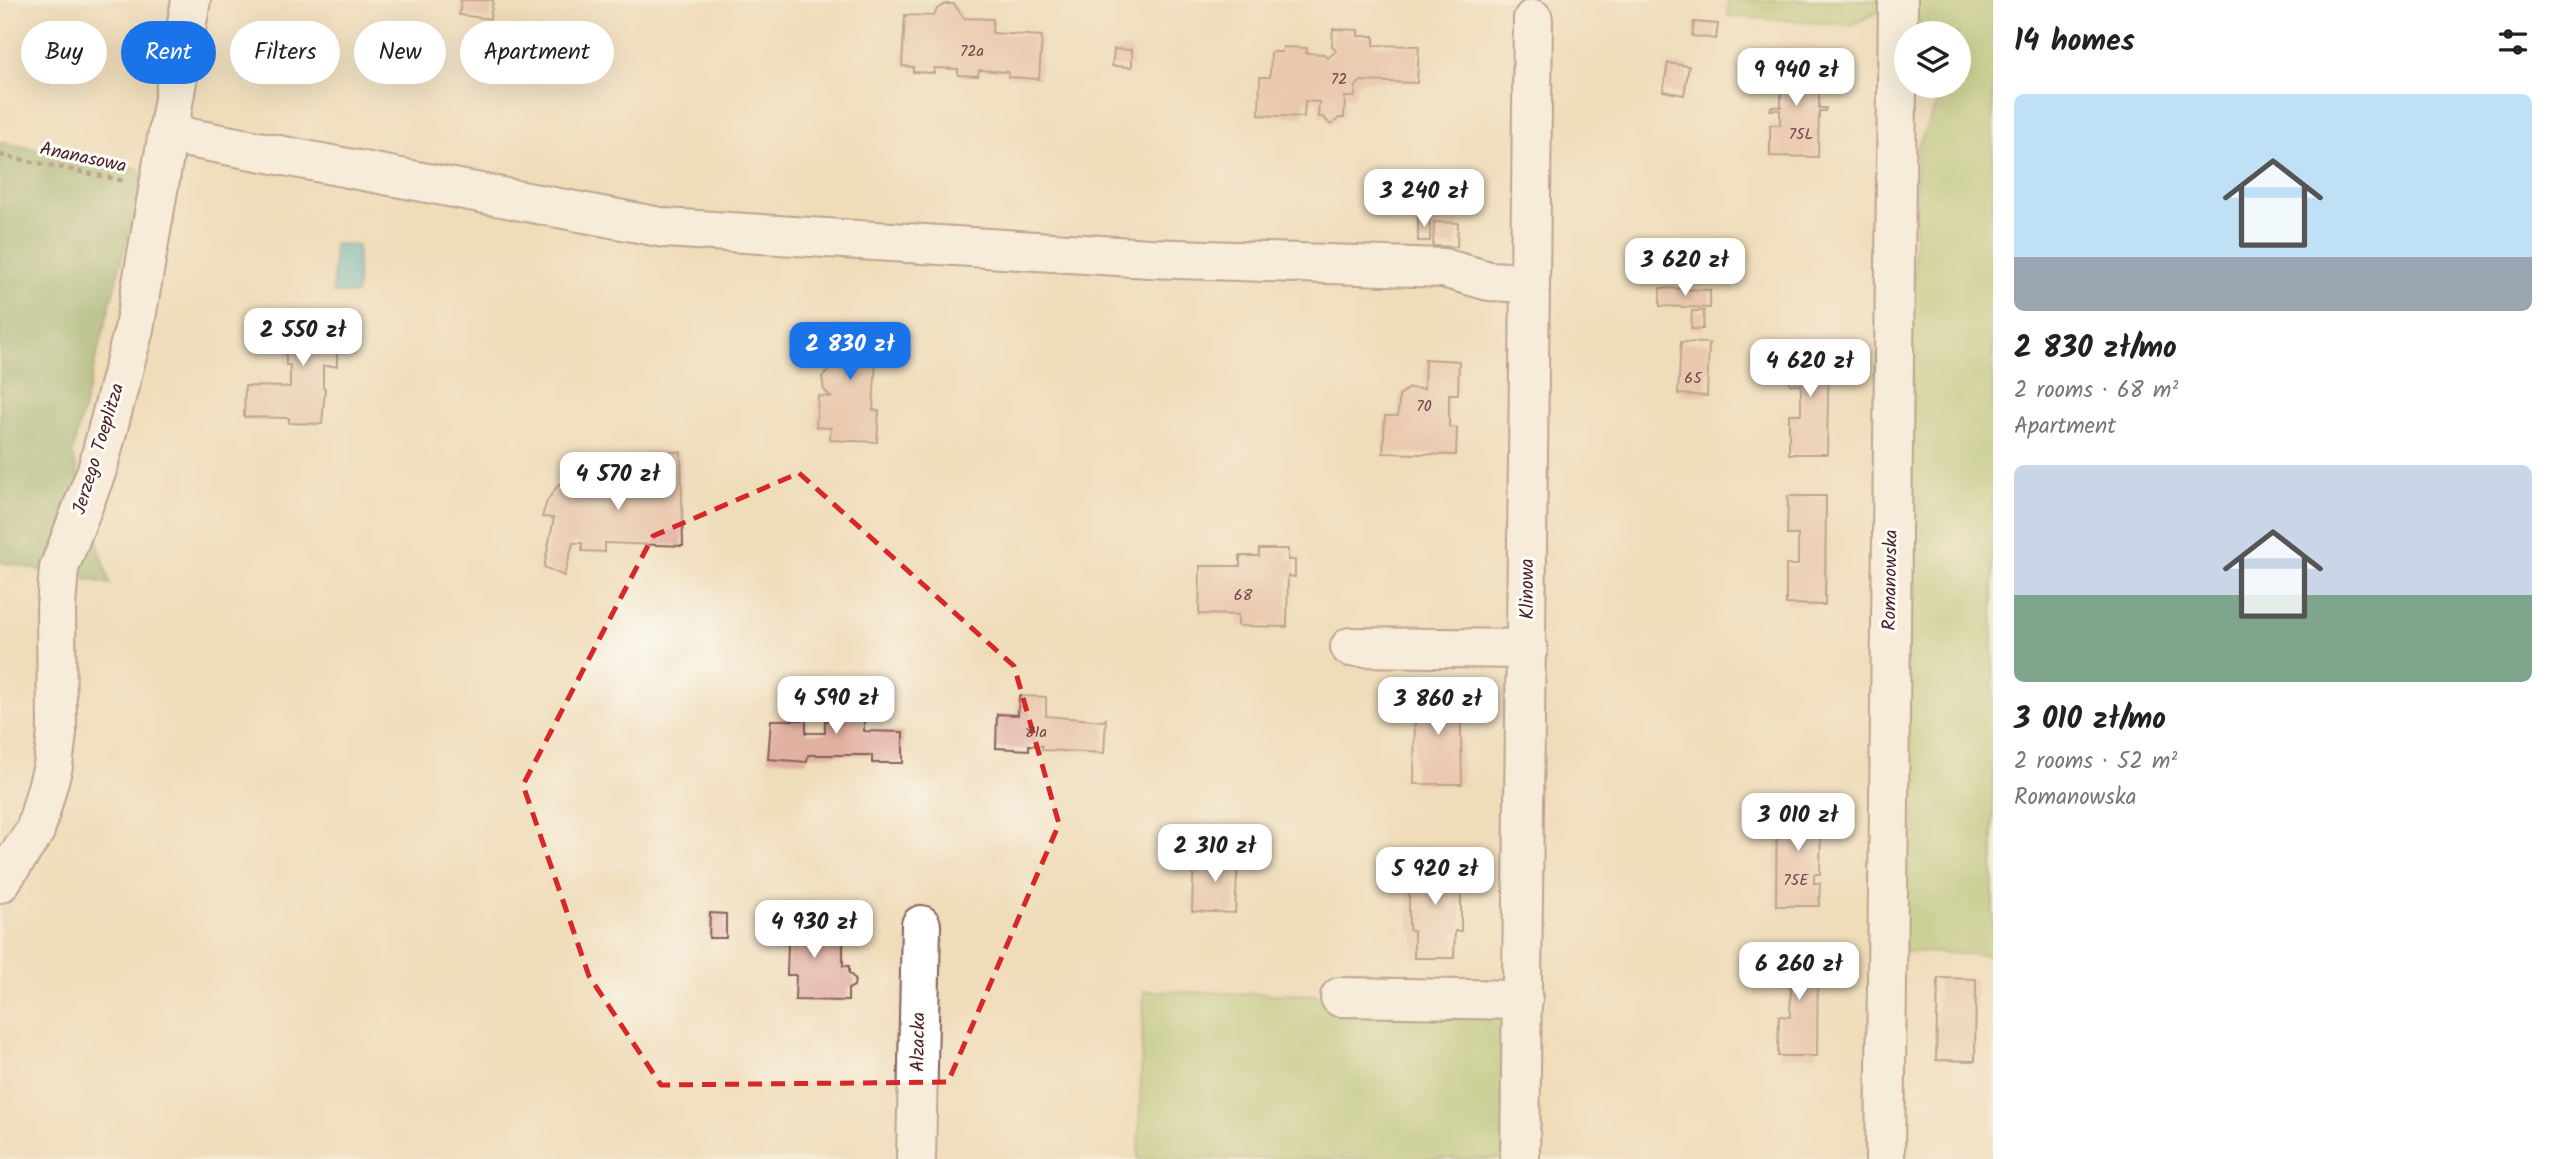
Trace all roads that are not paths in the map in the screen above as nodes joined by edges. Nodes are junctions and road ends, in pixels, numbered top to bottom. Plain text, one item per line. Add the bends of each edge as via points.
1 (1898, 0) edge
2 (190, 3) edge
3 (1533, 19) dead end
4 (168, 134) junction
5 (1528, 283) junction
6 (1350, 647) dead end
7 (1528, 649) junction
8 (0, 883) edge
9 (921, 925) dead end
10 (1340, 997) dead end
11 (1523, 1000) junction
12 (916, 1159) edge
13 (1520, 1159) edge
14 (1885, 1159) edge

1 - 14 street, Romanowska
2 - 4 street, Jerzego Toeplitza
3 - 5 street, Klinowa
4 - 5 street via 665,228 1149,258 1443,268 1489,281
4 - 8 street, Jerzego Toeplitza via 134,329 103,446 60,568 53,766 35,831
5 - 7 street, Klinowa
6 - 7 street
7 - 11 street, Klinowa
9 - 12 street, Alzacka
10 - 11 street
11 - 13 street, Klinowa

